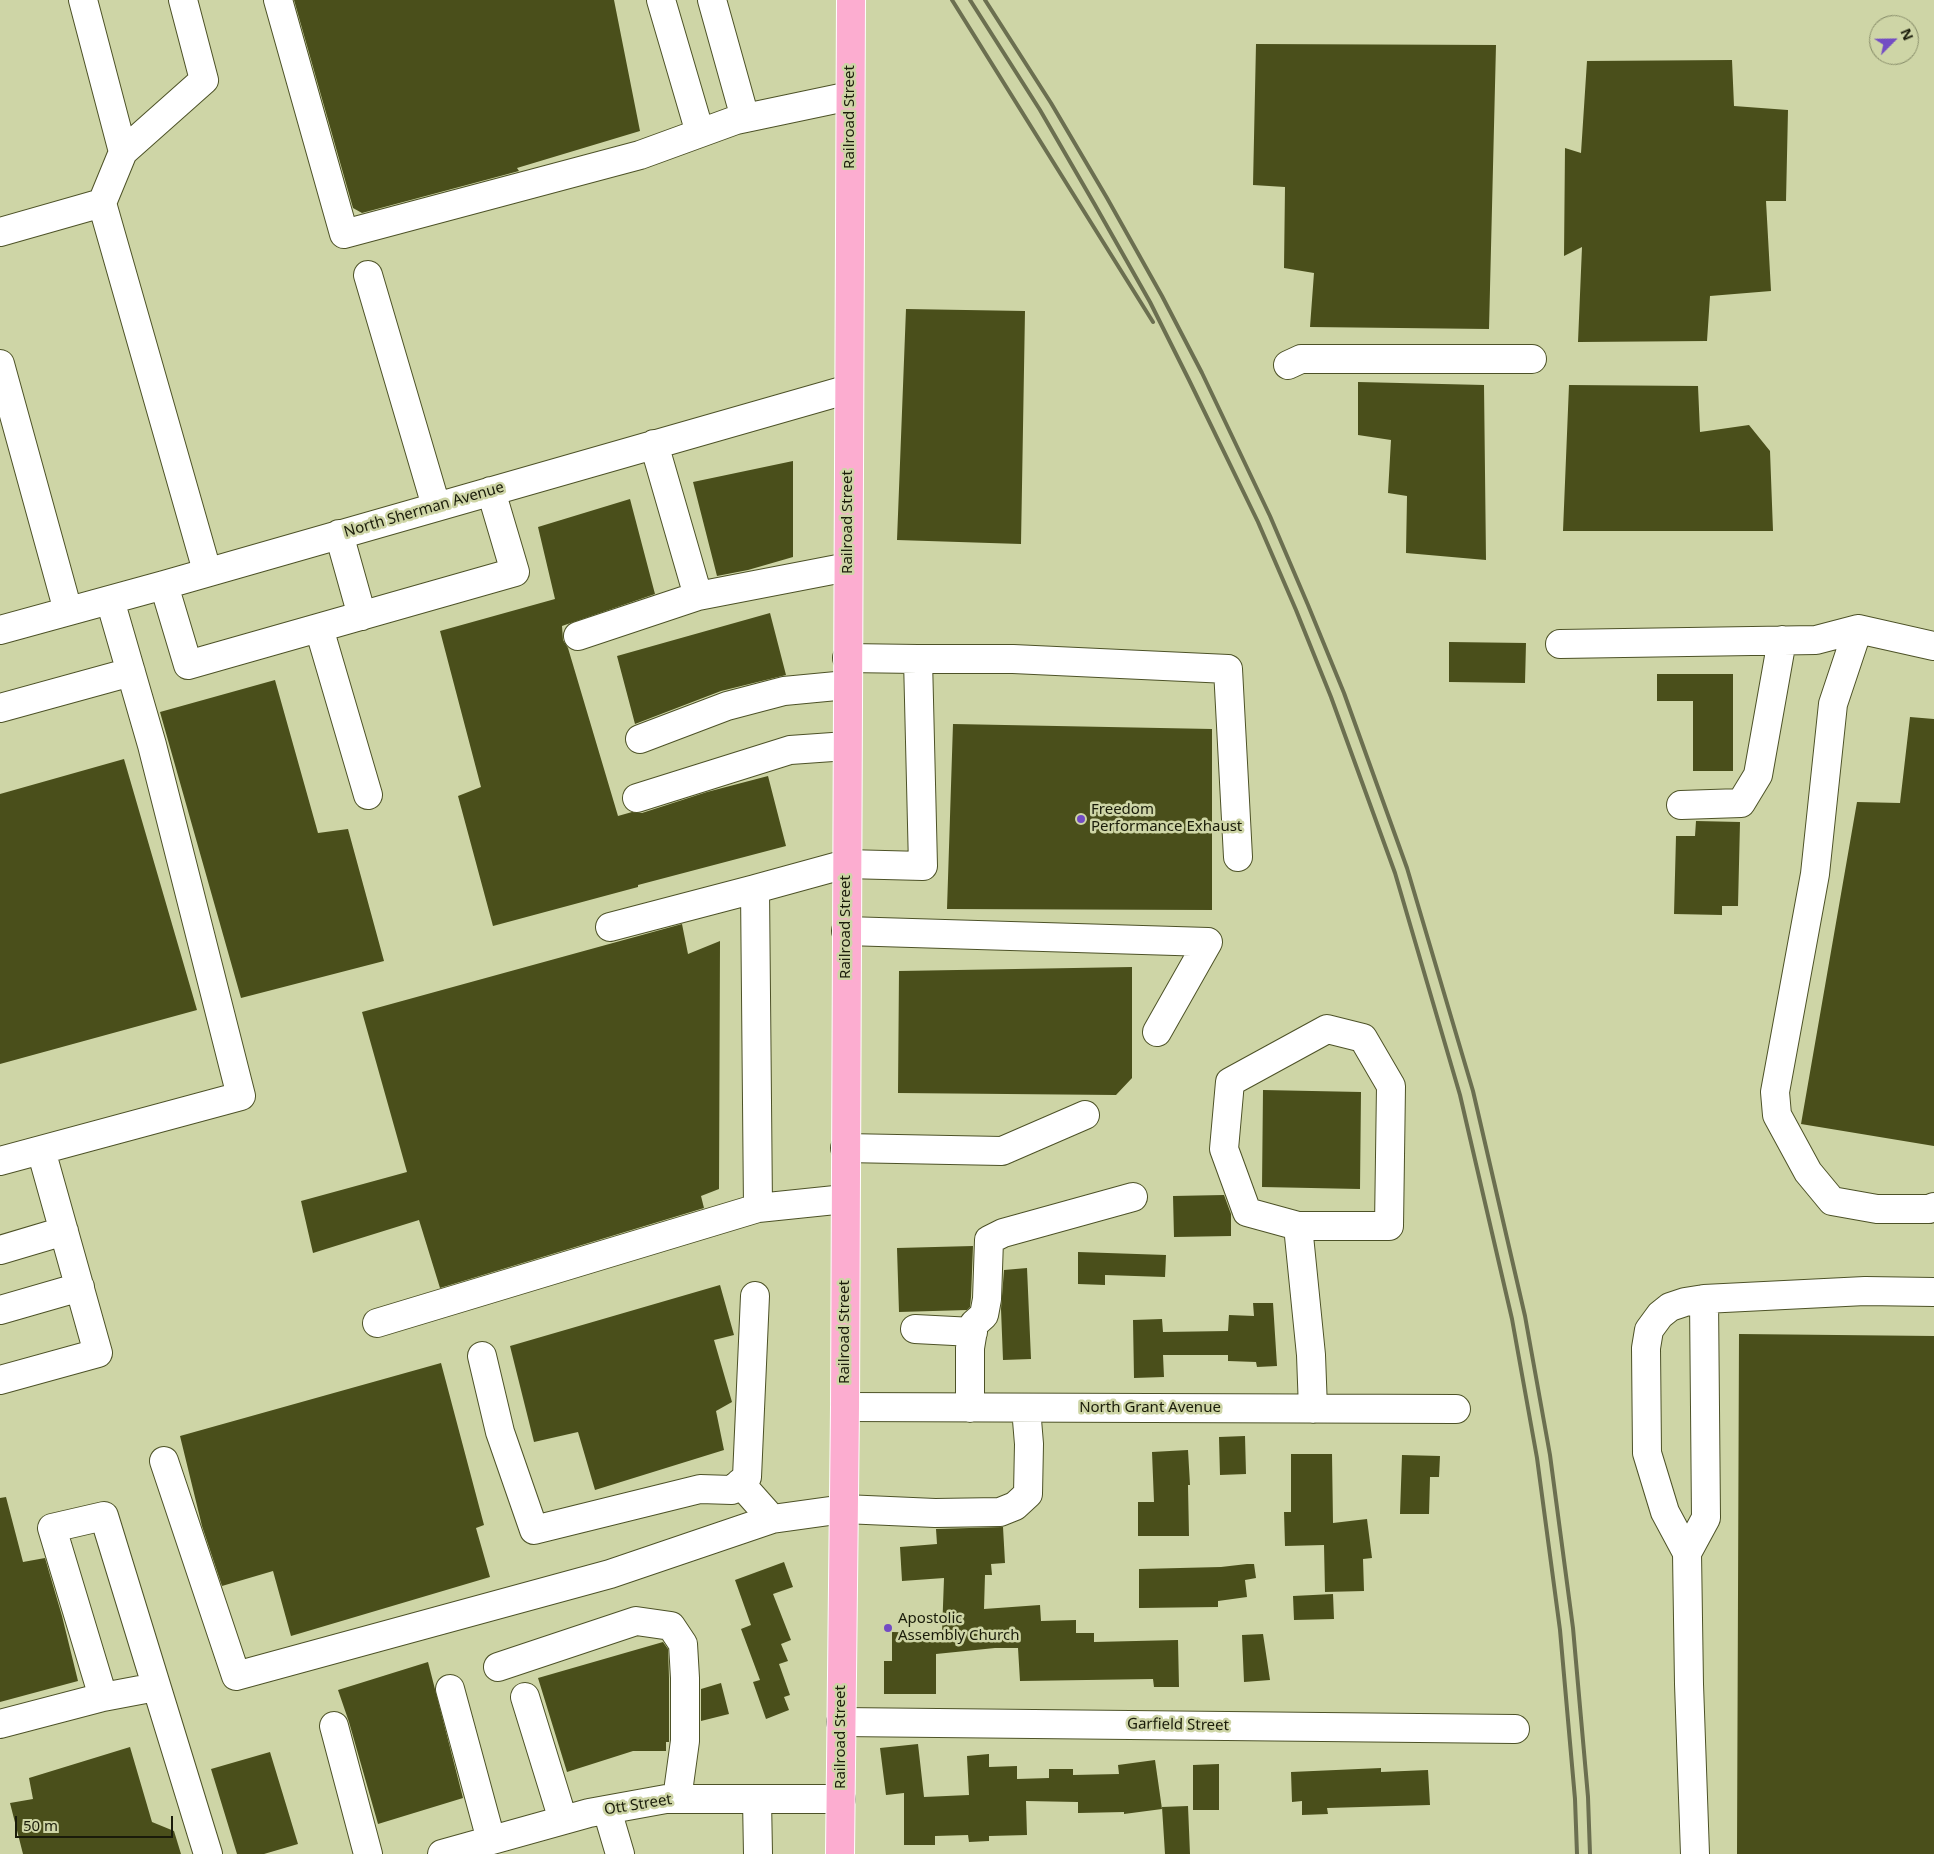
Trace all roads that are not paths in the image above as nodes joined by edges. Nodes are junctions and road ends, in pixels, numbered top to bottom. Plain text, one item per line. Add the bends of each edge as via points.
1 (83, 0) edge
2 (183, 0) edge
3 (278, 0) edge
4 (660, 0) edge
5 (712, 0) edge
6 (851, 0) edge
7 (850, 96) junction
8 (745, 118) junction
9 (700, 134) junction
10 (123, 152) junction
11 (102, 203) junction
12 (0, 232) edge
13 (368, 275) dead end
14 (1532, 359) dead end
15 (0, 364) edge
16 (1288, 365) dead end
17 (849, 389) junction
18 (654, 444) junction
19 (492, 491) junction
20 (436, 506) junction
21 (339, 534) junction
22 (848, 567) junction
23 (207, 571) junction
24 (164, 585) junction
25 (698, 596) junction
26 (110, 600) junction
27 (68, 611) junction
28 (362, 616) junction
29 (319, 628) junction
30 (1858, 629) junction
31 (0, 630) edge
32 (578, 636) dead end
33 (1782, 640) junction
34 (1560, 644) dead end
35 (1934, 646) edge
36 (847, 658) junction
37 (918, 659) junction
38 (130, 672) junction
39 (847, 685) junction
40 (0, 708) edge
41 (640, 738) dead end
42 (847, 746) junction
43 (368, 795) dead end
44 (637, 798) dead end
45 (1681, 805) dead end
46 (1238, 858) dead end
47 (846, 864) junction
48 (755, 889) junction
49 (610, 927) dead end
50 (846, 931) junction
51 (1157, 1032) dead end
52 (1084, 1115) dead end
53 (845, 1148) junction
54 (41, 1150) junction
55 (0, 1161) edge
56 (1133, 1198) dead end
57 (845, 1199) junction
58 (1934, 1207) edge
59 (758, 1208) junction
60 (1298, 1226) junction
61 (64, 1231) junction
62 (0, 1250) edge
63 (80, 1287) junction
64 (1934, 1292) edge
65 (755, 1296) dead end
66 (1704, 1300) junction
67 (0, 1310) edge
68 (377, 1323) dead end
69 (915, 1330) dead end
70 (973, 1332) junction
71 (482, 1356) dead end
72 (0, 1380) edge
73 (845, 1407) junction
74 (970, 1408) junction
75 (1026, 1408) junction
76 (1312, 1409) junction
77 (1456, 1409) dead end
78 (164, 1461) dead end
79 (740, 1483) junction
80 (844, 1510) junction
81 (772, 1520) junction
82 (1687, 1553) junction
83 (498, 1667) dead end
84 (156, 1687) junction
85 (450, 1689) dead end
86 (103, 1697) junction
87 (525, 1697) dead end
88 (841, 1722) junction
89 (0, 1724) edge
90 (334, 1726) dead end
91 (1515, 1728) dead end
92 (676, 1799) junction
93 (757, 1799) junction
94 (841, 1799) junction
95 (607, 1810) junction
96 (563, 1820) junction
97 (491, 1840) junction
98 (208, 1854) edge
99 (368, 1854) edge
100 (442, 1854) edge
101 (620, 1854) edge
102 (758, 1854) edge
103 (840, 1854) edge
104 (1695, 1854) edge

1 - 10 street
2 - 10 street via 204,80
3 - 9 street via 344,234 640,156
4 - 9 street
5 - 8 street
6 - 7 main road, Railroad Street
7 - 8 street
7 - 17 main road, Railroad Street
8 - 9 street
10 - 11 street
11 - 12 street
11 - 23 street
13 - 20 street
14 - 16 street via 1301,359
15 - 27 street
17 - 18 street, North Sherman Avenue
17 - 22 main road, Railroad Street
18 - 19 street, North Sherman Avenue
18 - 25 street
19 - 20 street, North Sherman Avenue
19 - 28 street via 515,572
20 - 21 street, North Sherman Avenue
21 - 23 street, North Sherman Avenue
21 - 28 street
22 - 25 street
22 - 36 main road, Railroad Street
23 - 24 street, North Sherman Avenue
24 - 26 street, North Sherman Avenue
24 - 29 street via 188,665
25 - 32 street
26 - 27 street, North Sherman Avenue
26 - 38 street
27 - 31 street, North Sherman Avenue
28 - 29 street
29 - 43 street
30 - 33 street via 1816,640
30 - 35 street
30 - 58 street via 1833,704 1815,874 1775,1092 1777,1114 1808,1172 1832,1201 1877,1209
33 - 34 street
33 - 45 street via 1758,775 1741,803
36 - 37 street
36 - 39 main road, Railroad Street
37 - 46 street via 1013,659 1228,669
37 - 47 street via 923,866
38 - 40 street
38 - 54 street via 152,745 241,1096
39 - 41 street via 784,691 727,706
39 - 42 main road, Railroad Street
42 - 44 street via 790,750
42 - 47 main road, Railroad Street
47 - 48 street
47 - 50 main road, Railroad Street
48 - 49 street
48 - 59 street
50 - 51 street via 1208,942
50 - 53 main road, Railroad Street
52 - 53 street via 1002,1151
53 - 57 main road, Railroad Street
54 - 55 street
54 - 61 street
56 - 70 street via 1002,1233 989,1240 987,1299 984,1315 974,1324
57 - 59 street
57 - 73 main road, Railroad Street
59 - 68 street
60 - 60 street via 1247,1212 1224,1149 1230,1082 1327,1029 1362,1038 1391,1086 1389,1226
60 - 76 street via 1311,1355
61 - 62 street
61 - 63 street
63 - 67 street
63 - 72 street via 98,1353
64 - 66 street via 1865,1291
65 - 79 street via 747,1477
66 - 82 street via 1706,1518
66 - 82 street via 1685,1302 1660,1314 1649,1330 1646,1348 1647,1453 1665,1512
69 - 70 street
70 - 74 street
71 - 79 street via 500,1432 534,1530 700,1489 732,1490
73 - 74 street, North Grant Avenue
73 - 80 main road, Railroad Street
74 - 75 street, North Grant Avenue
75 - 76 street, North Grant Avenue
75 - 80 street via 1028,1494 1015,1506 1000,1512
76 - 77 street, North Grant Avenue
78 - 81 street via 236,1676 610,1574
79 - 81 street
80 - 81 street
80 - 88 main road, Railroad Street
82 - 104 street
83 - 92 street via 636,1621 671,1626 683,1644 685,1678 685,1742
84 - 86 street
84 - 86 street via 104,1516 52,1528
84 - 98 street
85 - 97 street
86 - 89 street
87 - 96 street
88 - 91 street, Garfield Street
88 - 94 main road, Railroad Street
90 - 99 street
92 - 93 street, Ott Street
92 - 95 street, Ott Street
93 - 94 street, Ott Street
93 - 102 street
94 - 103 main road, Railroad Street
95 - 96 street, Ott Street
95 - 101 street
96 - 97 street, Ott Street
97 - 100 street, Ott Street

